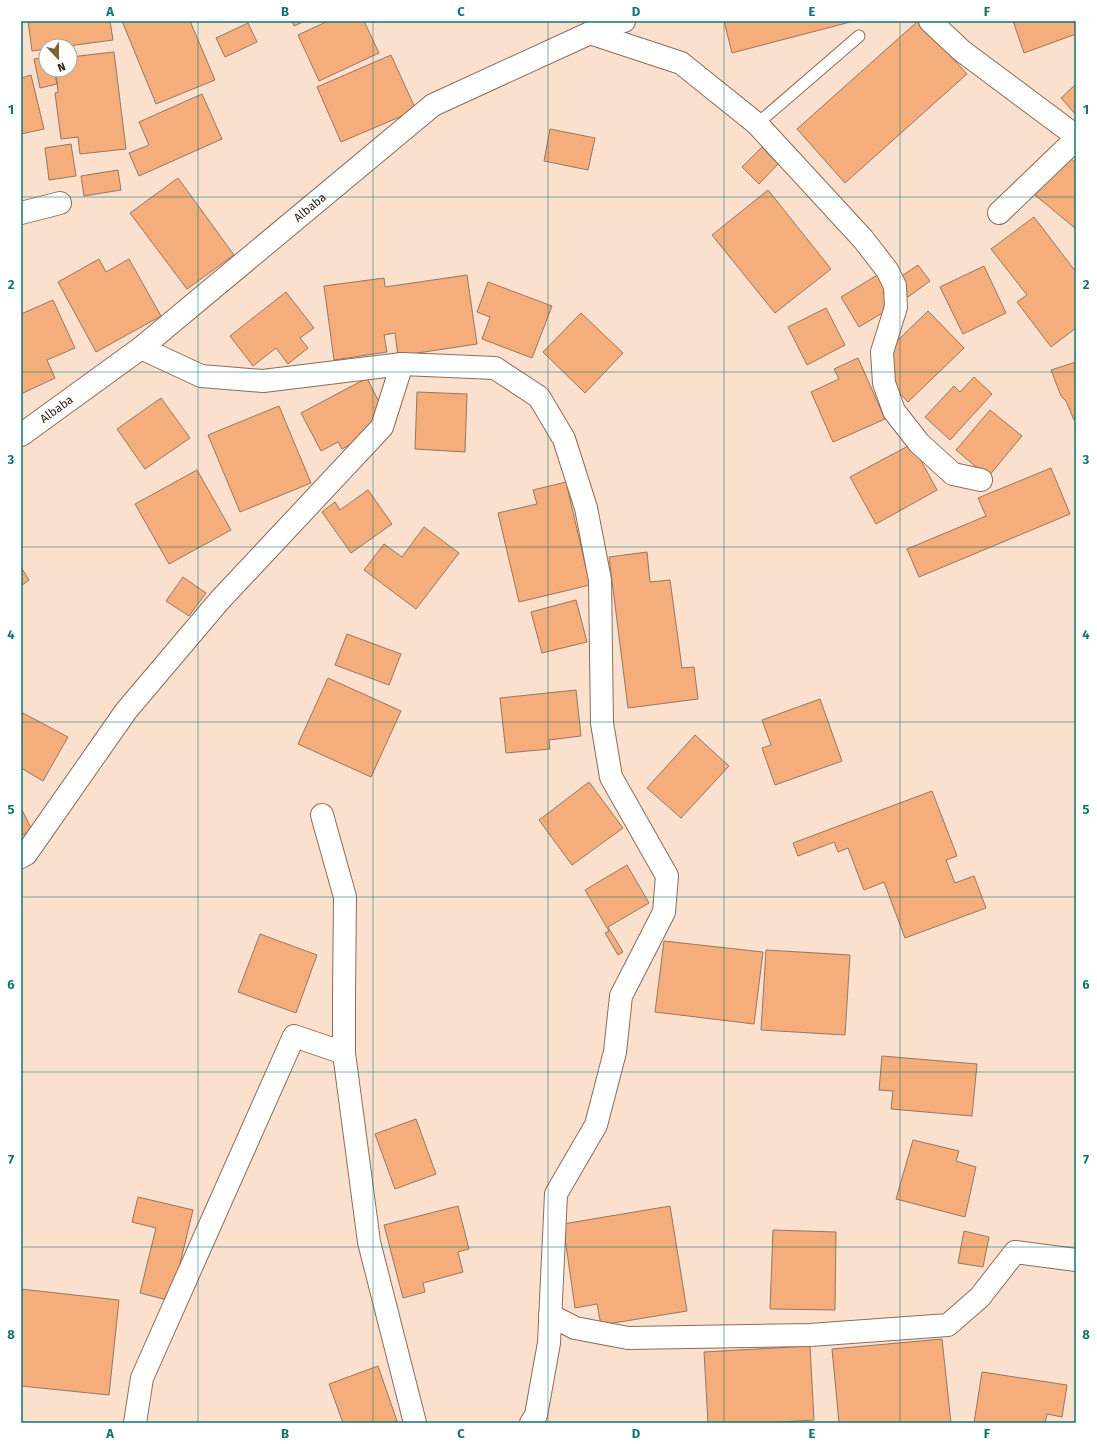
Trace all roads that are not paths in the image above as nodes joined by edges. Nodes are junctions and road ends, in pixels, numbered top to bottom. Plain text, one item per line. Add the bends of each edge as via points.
1 (624, 21) edge
2 (930, 21) edge
3 (590, 34) junction
4 (859, 36) dead end
5 (757, 124) junction
6 (1076, 138) edge
7 (60, 203) dead end
8 (21, 212) edge
9 (999, 213) dead end
10 (141, 348) junction
11 (402, 364) junction
12 (21, 435) edge
13 (981, 480) dead end
14 (322, 814) dead end
15 (21, 858) edge
16 (344, 1054) junction
17 (1076, 1260) edge
18 (550, 1315) junction
19 (136, 1423) edge
20 (415, 1423) edge
21 (530, 1423) edge

1 - 3 street, Albaba
2 - 6 street via 962,51
3 - 5 street via 681,63
3 - 10 street, Albaba via 433,105
4 - 5 lane
5 - 13 street via 863,239 887,270 895,286 896,307 882,352 884,383 894,411 919,442 953,474
6 - 9 street
7 - 8 street
10 - 11 street via 201,376 263,381
10 - 12 street, Albaba
11 - 15 street via 382,428 219,601 126,711
11 - 18 street via 495,368 539,396 564,439 586,508 600,580 602,723 611,777 667,876 664,912 621,996 615,1052 596,1125 556,1194
14 - 16 street via 345,897
16 - 19 street via 294,1036 142,1378
16 - 20 street via 369,1242
17 - 18 street via 1015,1252 980,1297 948,1325 810,1335 628,1338 575,1328
18 - 21 street via 549,1343 536,1414

